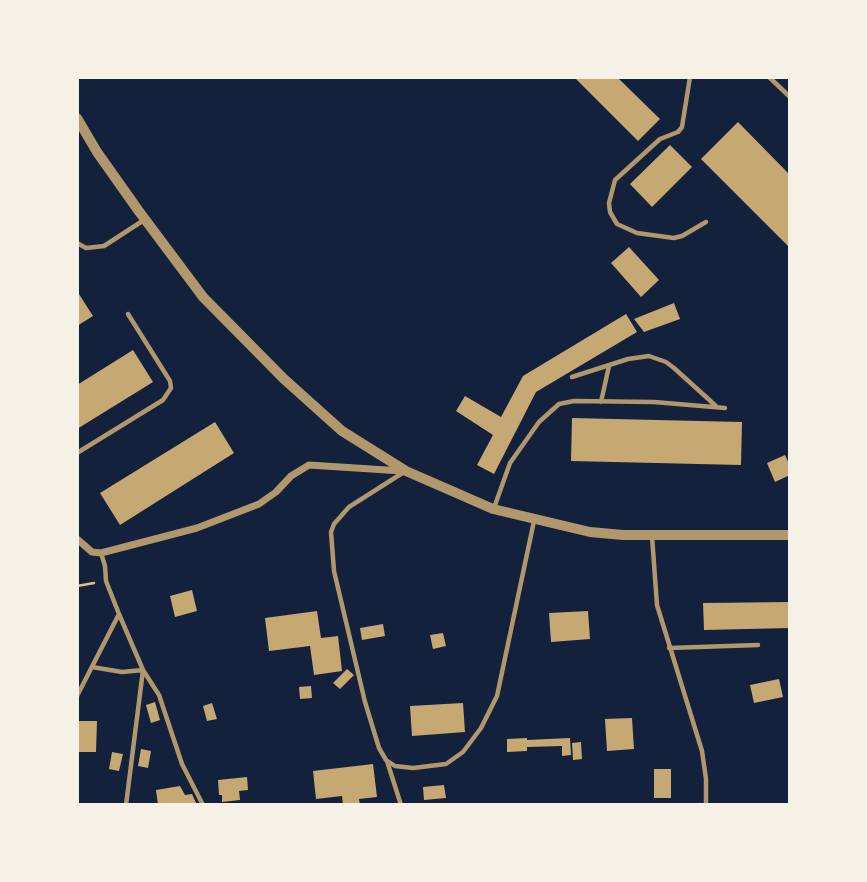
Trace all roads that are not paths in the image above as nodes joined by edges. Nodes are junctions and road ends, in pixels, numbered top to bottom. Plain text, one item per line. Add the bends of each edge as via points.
1 (690, 77) edge
2 (769, 77) edge
3 (790, 97) edge
4 (77, 118) edge
5 (145, 220) junction
6 (706, 222) dead end
7 (77, 243) edge
8 (128, 314) dead end
9 (609, 365) junction
10 (572, 377) dead end
11 (601, 401) junction
12 (716, 407) junction
13 (725, 408) dead end
14 (77, 453) edge
15 (406, 471) junction
16 (493, 509) junction
17 (534, 520) junction
18 (652, 535) junction
19 (790, 535) edge
20 (77, 539) edge
21 (101, 553) junction
22 (119, 614) junction
23 (758, 645) dead end
24 (669, 648) junction
25 (93, 667) junction
26 (144, 670) junction
27 (77, 696) edge
28 (386, 760) junction
29 (126, 805) edge
30 (203, 805) edge
31 (401, 805) edge
32 (706, 805) edge

1 - 6 lane via 682,127 660,139 615,180 609,203 617,223 637,233 674,238
2 - 3 lane
4 - 5 street
5 - 7 lane via 104,246 86,248
5 - 15 street via 203,297 284,379 342,431
8 - 14 lane via 171,388 163,400
9 - 10 lane
9 - 11 lane
9 - 12 lane via 641,356 657,358
11 - 12 lane
11 - 16 lane via 566,402 539,422 510,463
12 - 13 lane
15 - 16 street
15 - 21 street via 309,466 238,514
15 - 28 lane via 349,507 331,532 334,571 362,689
16 - 17 street
17 - 18 street via 598,533
17 - 28 lane via 497,696 481,728 463,752 446,764 413,768
18 - 19 street
18 - 24 lane via 657,605
20 - 21 street via 92,552
21 - 22 lane
22 - 25 lane
22 - 26 lane
23 - 24 lane
24 - 32 lane via 702,751
25 - 26 lane
25 - 27 lane
26 - 29 lane
26 - 30 lane via 159,695
28 - 31 lane

